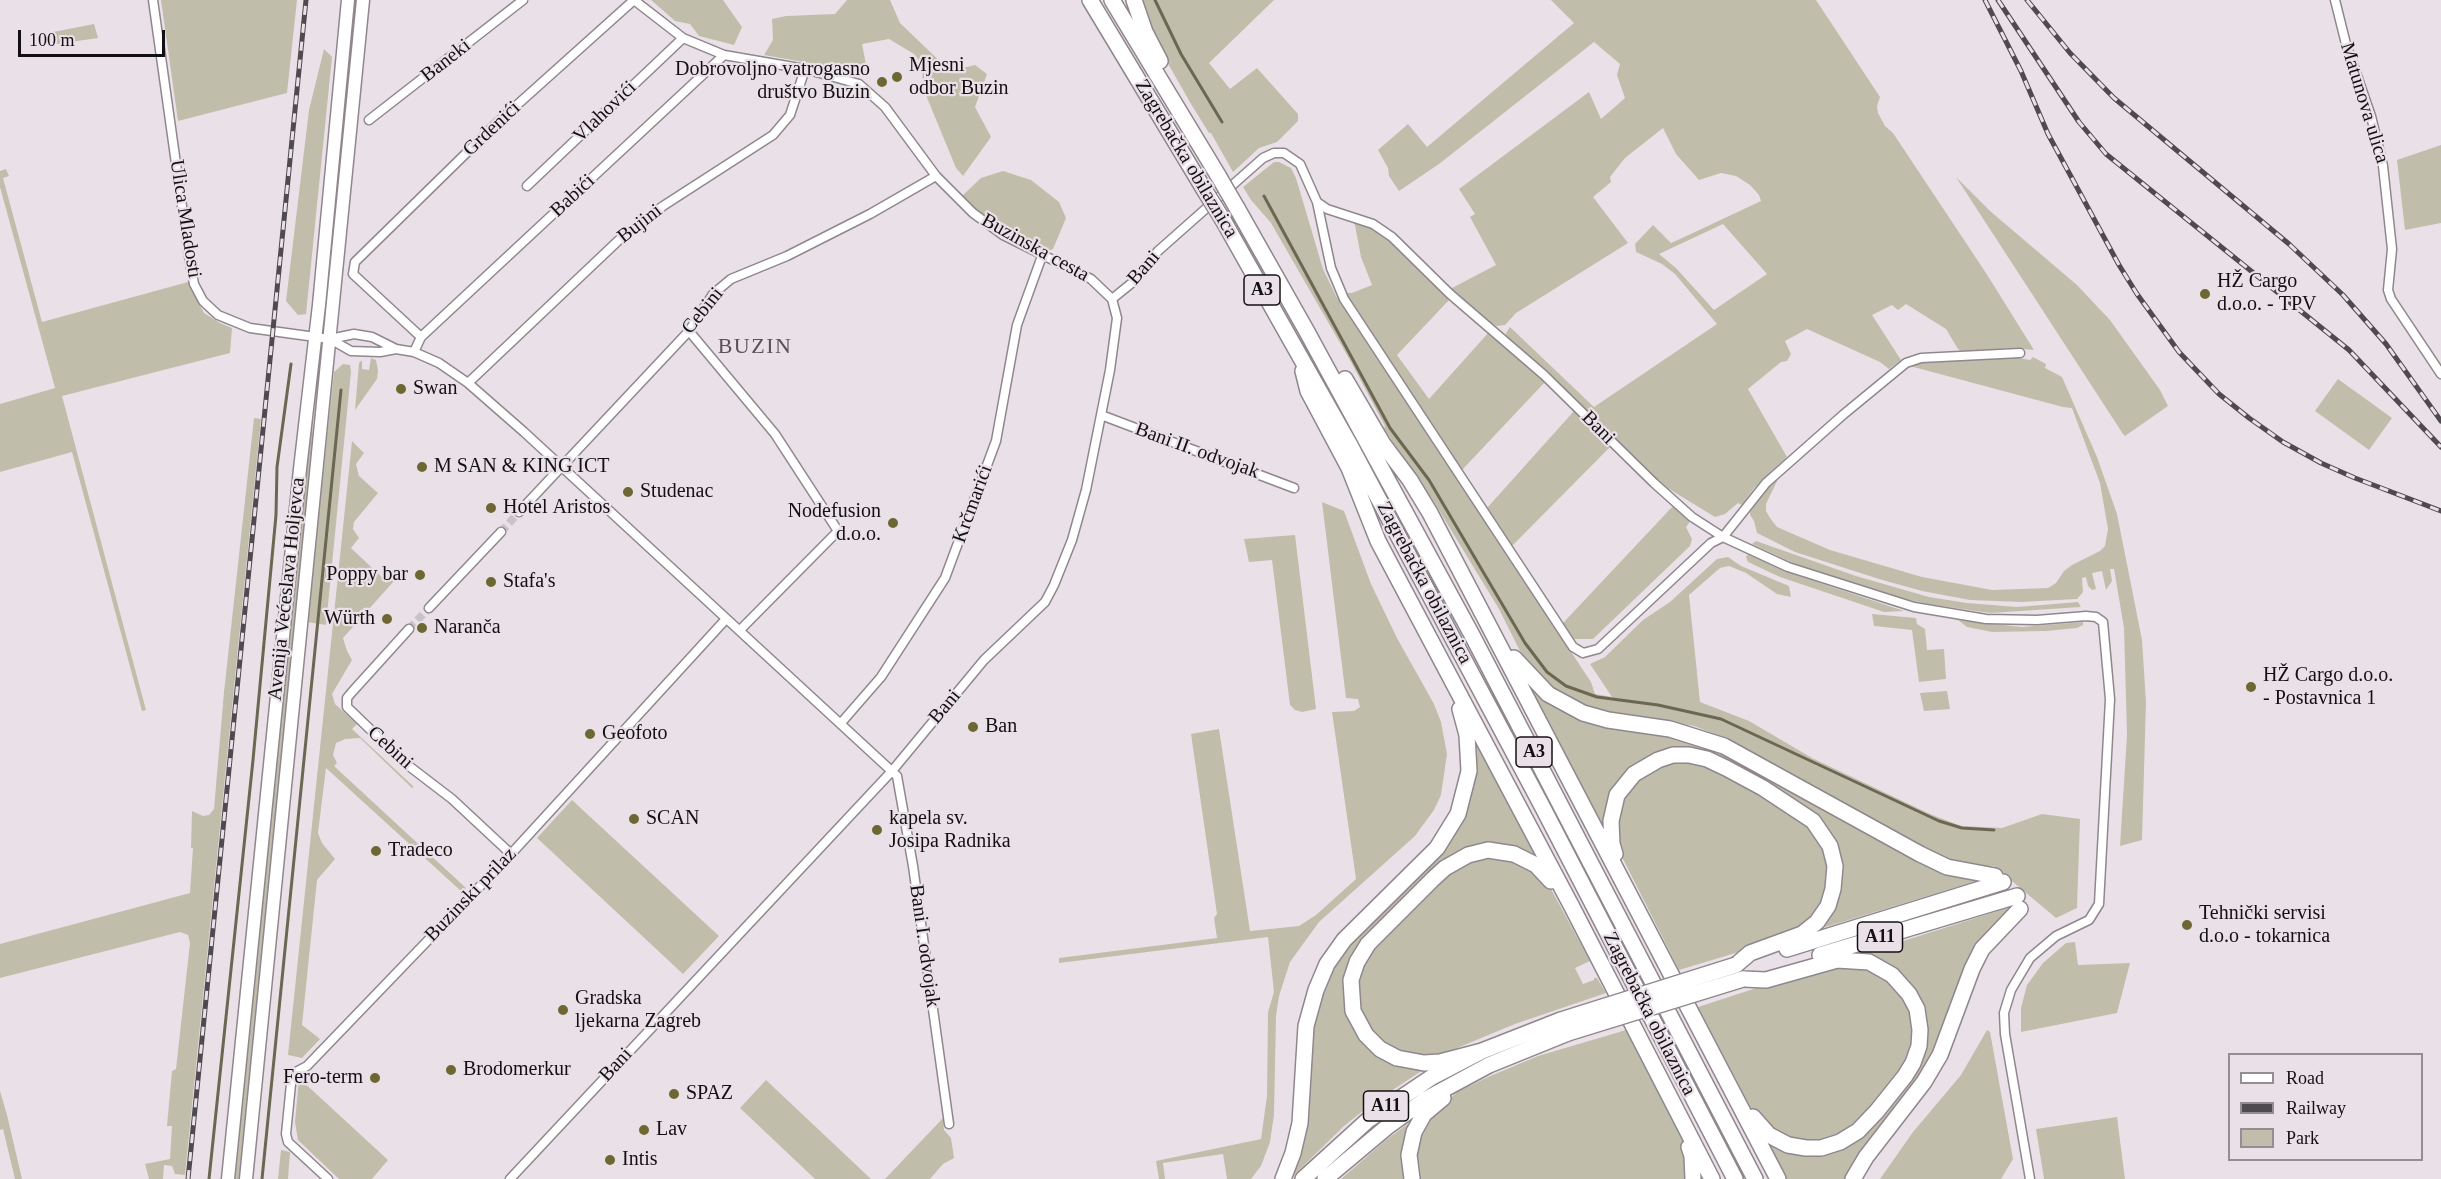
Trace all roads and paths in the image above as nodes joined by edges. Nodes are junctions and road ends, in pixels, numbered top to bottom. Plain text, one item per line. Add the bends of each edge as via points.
1 (153, 0) edge
2 (348, 0) edge
3 (363, 0) edge
4 (523, 0) edge
5 (634, 0) edge
6 (1078, 0) edge
7 (1090, 0) edge
8 (1112, 0) edge
9 (1134, 0) edge
10 (2335, 0) edge
11 (683, 38) junction
12 (724, 55) junction
13 (805, 69) junction
14 (1151, 99) junction
15 (369, 120) dead end
16 (1189, 127) junction
17 (936, 176) junction
18 (527, 186) dead end
19 (1317, 202) junction
20 (1042, 256) junction
21 (1112, 299) junction
22 (1306, 330) junction
23 (689, 331) junction
24 (314, 337) junction
25 (421, 337) junction
26 (330, 339) junction
27 (396, 349) junction
28 (414, 352) junction
29 (2020, 353) dead end
30 (1302, 359) junction
31 (2441, 374) edge
32 (468, 383) junction
33 (1101, 415) junction
34 (562, 468) junction
35 (1294, 488) dead end
36 (519, 512) tunnel mouth
37 (501, 532) tunnel mouth
38 (1723, 537) junction
39 (429, 608) tunnel mouth
40 (1483, 613) junction
41 (726, 619) junction
42 (1425, 628) junction
43 (409, 629) tunnel mouth
44 (740, 630) junction
45 (841, 723) junction
46 (892, 771) junction
47 (512, 854) junction
48 (1572, 907) junction
49 (1637, 909) junction
50 (1739, 972) junction
51 (1564, 1026) junction
52 (1482, 1051) junction
53 (1489, 1065) junction
54 (1727, 1079) junction
55 (1674, 1104) junction
56 (949, 1124) dead end
57 (228, 1179) edge
58 (246, 1179) edge
59 (328, 1179) edge
60 (510, 1179) edge
61 (1283, 1179) edge
62 (1303, 1179) edge
63 (1325, 1179) edge
64 (1412, 1179) edge
65 (1693, 1179) edge
66 (1712, 1179) edge
67 (1735, 1179) edge
68 (1755, 1179) edge
69 (1778, 1179) edge
70 (1853, 1179) edge
71 (2030, 1179) edge

1 - 24 street, Ulica Mladosti via 189,256 198,291 213,312 236,324
2 - 24 main road, Avenija Većeslava Holjevca
3 - 26 main road, Avenija Većeslava Holjevca
4 - 15 street, Baneki
5 - 11 street, Buzinska cesta
5 - 25 street, Grdenići via 498,122 355,262 352,270 357,278
6 - 14 highway via 1127,74
7 - 14 highway, Zagrebačka obilaznica / A3
8 - 16 highway, Zagrebačka obilaznica / A3
9 - 16 highway via 1153,49 1180,96
10 - 31 street, Matunova ulica via 2383,166 2392,249 2388,278 2391,299
11 - 12 street, Buzinska cesta
11 - 18 street, Vlahovići
12 - 13 street, Buzinska cesta
12 - 25 street, Babići
13 - 17 street, Buzinska cesta via 859,84 872,94
13 - 32 street, Bujini via 790,115 773,135 663,206 620,239
14 - 30 highway, Zagrebačka obilaznica / A3, bridge
16 - 22 highway, Zagrebačka obilaznica / A3, bridge
17 - 20 street, Buzinska cesta via 973,213
17 - 23 street, Cebini via 787,256 731,279 713,294
19 - 21 street, Bani via 1304,170 1293,157 1274,153 1263,158 1158,251
19 - 38 street, Bani via 1373,224 1392,237 1450,294 1544,375 1646,476 1692,517
19 - 38 street via 1331,268 1344,298 1573,647 1585,653 1598,648 1710,543
20 - 21 street, Buzinska cesta via 1091,279
20 - 45 street, Krčmarići via 1017,325 996,441 945,578 881,677
21 - 33 street, Bani via 1117,318
22 - 40 highway via 1335,362 1383,444 1416,490
22 - 68 highway, Zagrebačka obilaznica / A3 via 1559,798
23 - 34 street, Cebini
23 - 44 street via 775,434 838,531
24 - 26 street, Ulica Mladosti
24 - 57 main road, Avenija Većeslava Holjevca
25 - 28 street
26 - 27 street via 351,351
26 - 27 street via 354,334 372,337
26 - 58 main road, Avenija Većeslava Holjevca
27 - 28 street
28 - 32 street
29 - 38 street via 1921,358 1906,363 1766,483
30 - 42 highway via 1308,391 1348,468 1378,541
30 - 67 highway, Zagrebačka obilaznica / A3 via 1543,808
32 - 34 street
33 - 35 street, Bani II. odvojak
33 - 46 street, Bani via 1086,490 1054,585 1044,602 984,660
34 - 36 street, Cebini
34 - 41 street
37 - 39 street
38 - 71 street, Bani via 1788,567 1914,607 1986,619 2086,616 2103,622 2110,699 2099,904 2089,920 2056,936 2030,958 2013,984 2004,1013
40 - 49 highway
40 - 50 highway, A11 via 1527,673 1562,703 1608,720 1670,729 1724,746 1920,854 1947,867 1999,879
41 - 44 street
41 - 47 street, Buzinski prilaz
42 - 48 highway
42 - 61 highway via 1426,644 1455,695 1467,735 1469,771 1463,802 1441,843 1352,931 1322,976 1308,1015 1300,1123
43 - 47 street, Cebini via 347,698 347,707 405,763 452,799
44 - 45 street
45 - 46 street
46 - 56 street, Bani I. odvojak via 897,776 913,866
46 - 60 street, Bani
47 - 59 street, Buzinski prilaz via 306,1066 292,1074 288,1142
48 - 52 highway via 1528,858 1502,851 1477,852 1445,868 1361,953 1351,980 1351,1001 1360,1027 1380,1049 1406,1061 1424,1063
48 - 55 highway
49 - 50 highway via 1636,897 1616,856 1611,821 1617,795 1634,774 1658,760 1673,755 1707,759 1806,814 1830,846 1835,866 1828,906 1810,928 1794,938 1750,953
49 - 54 highway
50 - 51 highway, A11, bridge
50 - 54 highway via 1766,980 1837,960 1869,962 1892,975 1909,994 1917,1009 1919,1046 1905,1076 1877,1111 1849,1137 1821,1148 1788,1144 1768,1135
50 - 70 highway, A11 via 2019,902 1982,950 1940,1055 1924,1082
51 - 52 highway, A11
51 - 53 highway, A11
52 - 62 highway, A11 via 1386,1106
53 - 63 highway, A11 via 1400,1117
53 - 64 highway via 1424,1114 1410,1143
54 - 69 highway
55 - 65 highway via 1692,1156
55 - 66 highway

